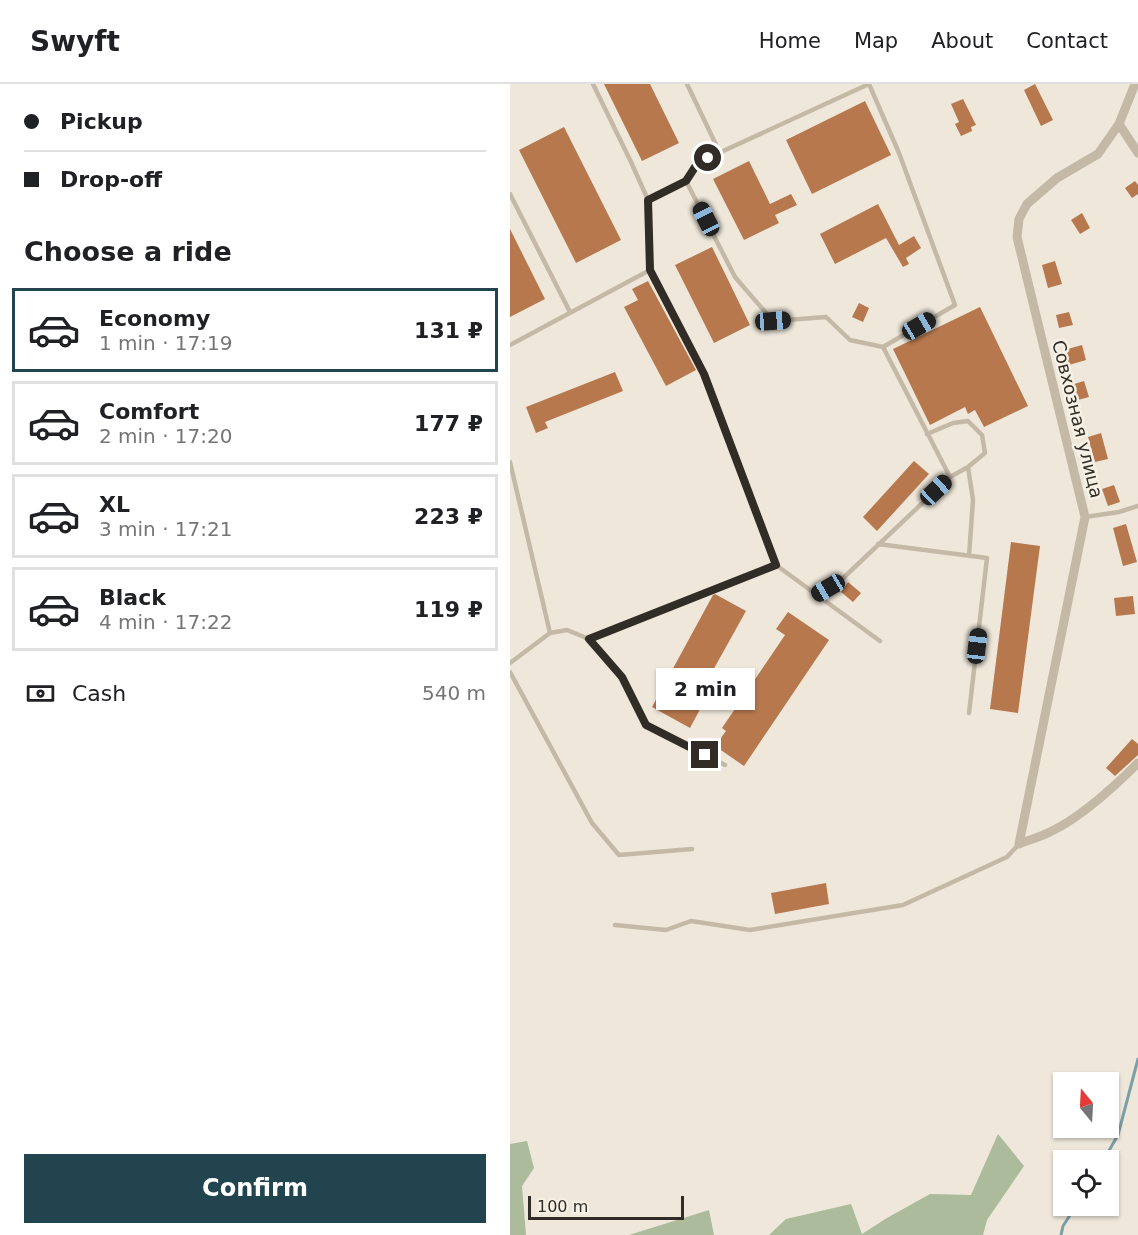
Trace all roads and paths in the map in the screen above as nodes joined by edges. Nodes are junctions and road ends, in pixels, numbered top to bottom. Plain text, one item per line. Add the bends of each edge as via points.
1 (593, 84) edge
2 (687, 84) edge
3 (869, 84) edge
4 (1135, 84) edge
5 (1119, 124) junction
6 (720, 153) junction
7 (1138, 153) edge
8 (686, 181) junction
9 (510, 194) edge
10 (648, 200) junction
11 (650, 270) junction
12 (570, 312) junction
13 (510, 345) edge
14 (882, 347) junction
15 (927, 434) junction
16 (510, 462) edge
17 (968, 467) junction
18 (950, 477) junction
19 (1138, 506) edge
20 (1085, 517) junction
21 (878, 544) junction
22 (969, 556) junction
23 (776, 565) junction
24 (816, 594) junction
25 (550, 633) junction
26 (589, 639) junction
27 (880, 641) dead end
28 (510, 663) edge
29 (510, 672) edge
30 (969, 713) dead end
31 (1138, 763) edge
32 (725, 765) dead end
33 (1019, 844) junction
34 (692, 849) dead end
35 (615, 925) dead end

1 - 10 lane
2 - 6 lane
3 - 6 lane
3 - 14 lane via 955,305
4 - 5 street, Совхозная улица
5 - 7 street
5 - 20 street, Совхозная улица via 1098,154 1057,178 1027,204 1018,219 1017,237
6 - 8 lane via 697,164
8 - 10 lane
8 - 14 lane via 735,277 773,321 826,317 850,340
9 - 12 lane
10 - 11 lane
11 - 12 lane
11 - 23 lane via 704,374
12 - 13 lane
14 - 15 lane
15 - 17 lane via 968,421 982,435 985,453
15 - 18 lane
16 - 25 lane
17 - 18 lane
17 - 22 lane via 973,500
18 - 21 lane
19 - 20 lane
20 - 33 street, Совхозная улица
21 - 22 lane
21 - 24 lane via 840,581
22 - 30 lane via 987,558
23 - 24 lane
23 - 26 lane
24 - 27 lane
25 - 26 lane via 567,630
25 - 28 lane
26 - 32 lane via 622,677 646,725
29 - 34 lane via 591,823 619,855
31 - 33 street via 1084,811 1051,832
33 - 35 lane via 1006,857 903,905 750,930 691,921 666,930

